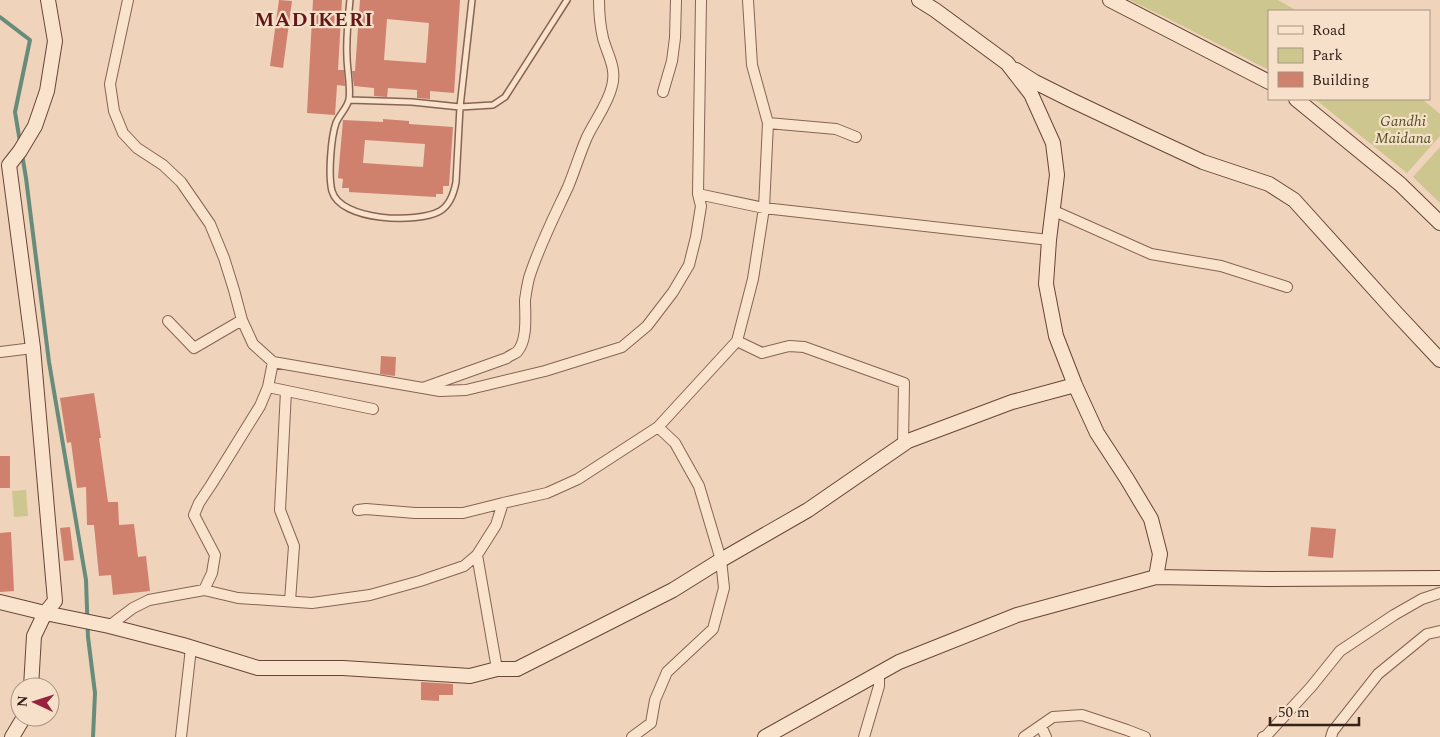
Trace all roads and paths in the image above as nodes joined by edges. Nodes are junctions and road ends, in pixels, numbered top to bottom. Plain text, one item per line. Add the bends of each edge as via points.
1 (48, 0) edge
2 (128, 0) edge
3 (350, 0) edge
4 (472, 0) edge
5 (567, 0) edge
6 (599, 0) edge
7 (676, 0) edge
8 (701, 0) edge
9 (748, 0) edge
10 (919, 0) edge
11 (1110, 0) edge
12 (1007, 63) junction
13 (1268, 81) edge
14 (663, 92) dead end
15 (349, 100) junction
16 (1297, 100) edge
17 (460, 107) junction
18 (768, 123) junction
19 (856, 137) dead end
20 (698, 194) junction
21 (764, 208) junction
22 (1052, 210) junction
23 (1440, 223) edge
24 (1049, 240) junction
25 (1287, 287) dead end
26 (168, 320) dead end
27 (242, 320) junction
28 (737, 342) junction
29 (32, 348) junction
30 (0, 352) edge
31 (1440, 360) edge
32 (273, 362) junction
33 (1075, 385) junction
34 (268, 387) junction
35 (422, 388) junction
36 (286, 391) junction
37 (373, 409) dead end
38 (658, 427) junction
39 (903, 444) junction
40 (503, 503) junction
41 (358, 510) dead end
42 (477, 555) junction
43 (721, 560) junction
44 (1156, 577) junction
45 (1440, 578) edge
46 (204, 590) junction
47 (1440, 593) edge
48 (290, 601) junction
49 (0, 602) edge
50 (45, 613) junction
51 (110, 626) junction
52 (1440, 631) edge
53 (191, 648) junction
54 (497, 669) junction
55 (879, 673) junction
56 (32, 677) edge
57 (1041, 726) junction
58 (181, 737) edge
59 (632, 737) edge
60 (766, 737) edge
61 (864, 737) edge
62 (1024, 737) edge
63 (1036, 737) edge
64 (1046, 737) edge
65 (1145, 737) edge
66 (1263, 737) edge
67 (1331, 737) edge

1 - 29 street via 55,41 47,91 35,126 8,165
2 - 27 street via 110,84 114,111 122,133 136,148 181,182 210,224 224,258
3 - 15 lane
4 - 17 lane
5 - 17 lane via 505,97 493,105
6 - 35 street via 604,38 614,72 612,85 532,270 526,288 527,315 522,341 516,352 507,358
7 - 14 street via 672,61
8 - 20 street
9 - 18 street via 752,65
10 - 12 street
11 - 13 street
12 - 22 street via 1031,94 1053,143 1057,175
12 - 31 street via 1071,100 1203,162 1268,184 1294,200
15 - 17 lane
15 - 17 lane via 336,123 333,138 332,192 337,202 345,207 377,217 425,216 440,211 448,204 456,182
16 - 23 street via 1400,184
18 - 19 street via 836,129
18 - 21 street
20 - 21 street
20 - 35 street via 701,206 688,265 673,292 647,326 622,347 545,371 466,390
21 - 24 street
21 - 28 street via 753,279
22 - 24 street
22 - 25 street via 1151,254 1221,266
24 - 33 street via 1046,284 1056,336
26 - 27 street via 194,348
27 - 32 street via 253,344
28 - 38 street
28 - 39 street via 762,353 789,346 804,348 904,383
29 - 30 street
29 - 50 street via 55,601
32 - 34 street
32 - 35 street
33 - 39 street via 1012,402
33 - 44 street via 1097,433 1151,519 1160,554
34 - 36 street
34 - 46 street via 260,406 198,503 194,515 215,555 212,573
36 - 37 street
36 - 48 street via 280,510 294,546
38 - 40 street via 578,479 548,493
38 - 43 street via 675,444 699,486
39 - 43 street via 808,510
40 - 41 street via 463,513
40 - 42 street via 496,526
42 - 48 street via 464,566 370,595 312,603
42 - 54 street
43 - 54 street via 673,590 517,668
43 - 59 street via 724,588 713,629 667,672 655,700 651,722
44 - 45 street
44 - 55 street via 1017,615
46 - 48 street via 238,598
46 - 51 street via 149,600 132,608
47 - 66 street via 1394,614 1340,651
49 - 50 street
50 - 51 street
50 - 56 street via 34,636
51 - 53 street
52 - 67 street via 1427,634 1378,674
53 - 54 street via 258,668 343,668 470,676
53 - 58 street
55 - 60 street
55 - 61 street via 879,686
57 - 62 street
57 - 63 street
57 - 64 street
57 - 65 street via 1053,717 1082,715

